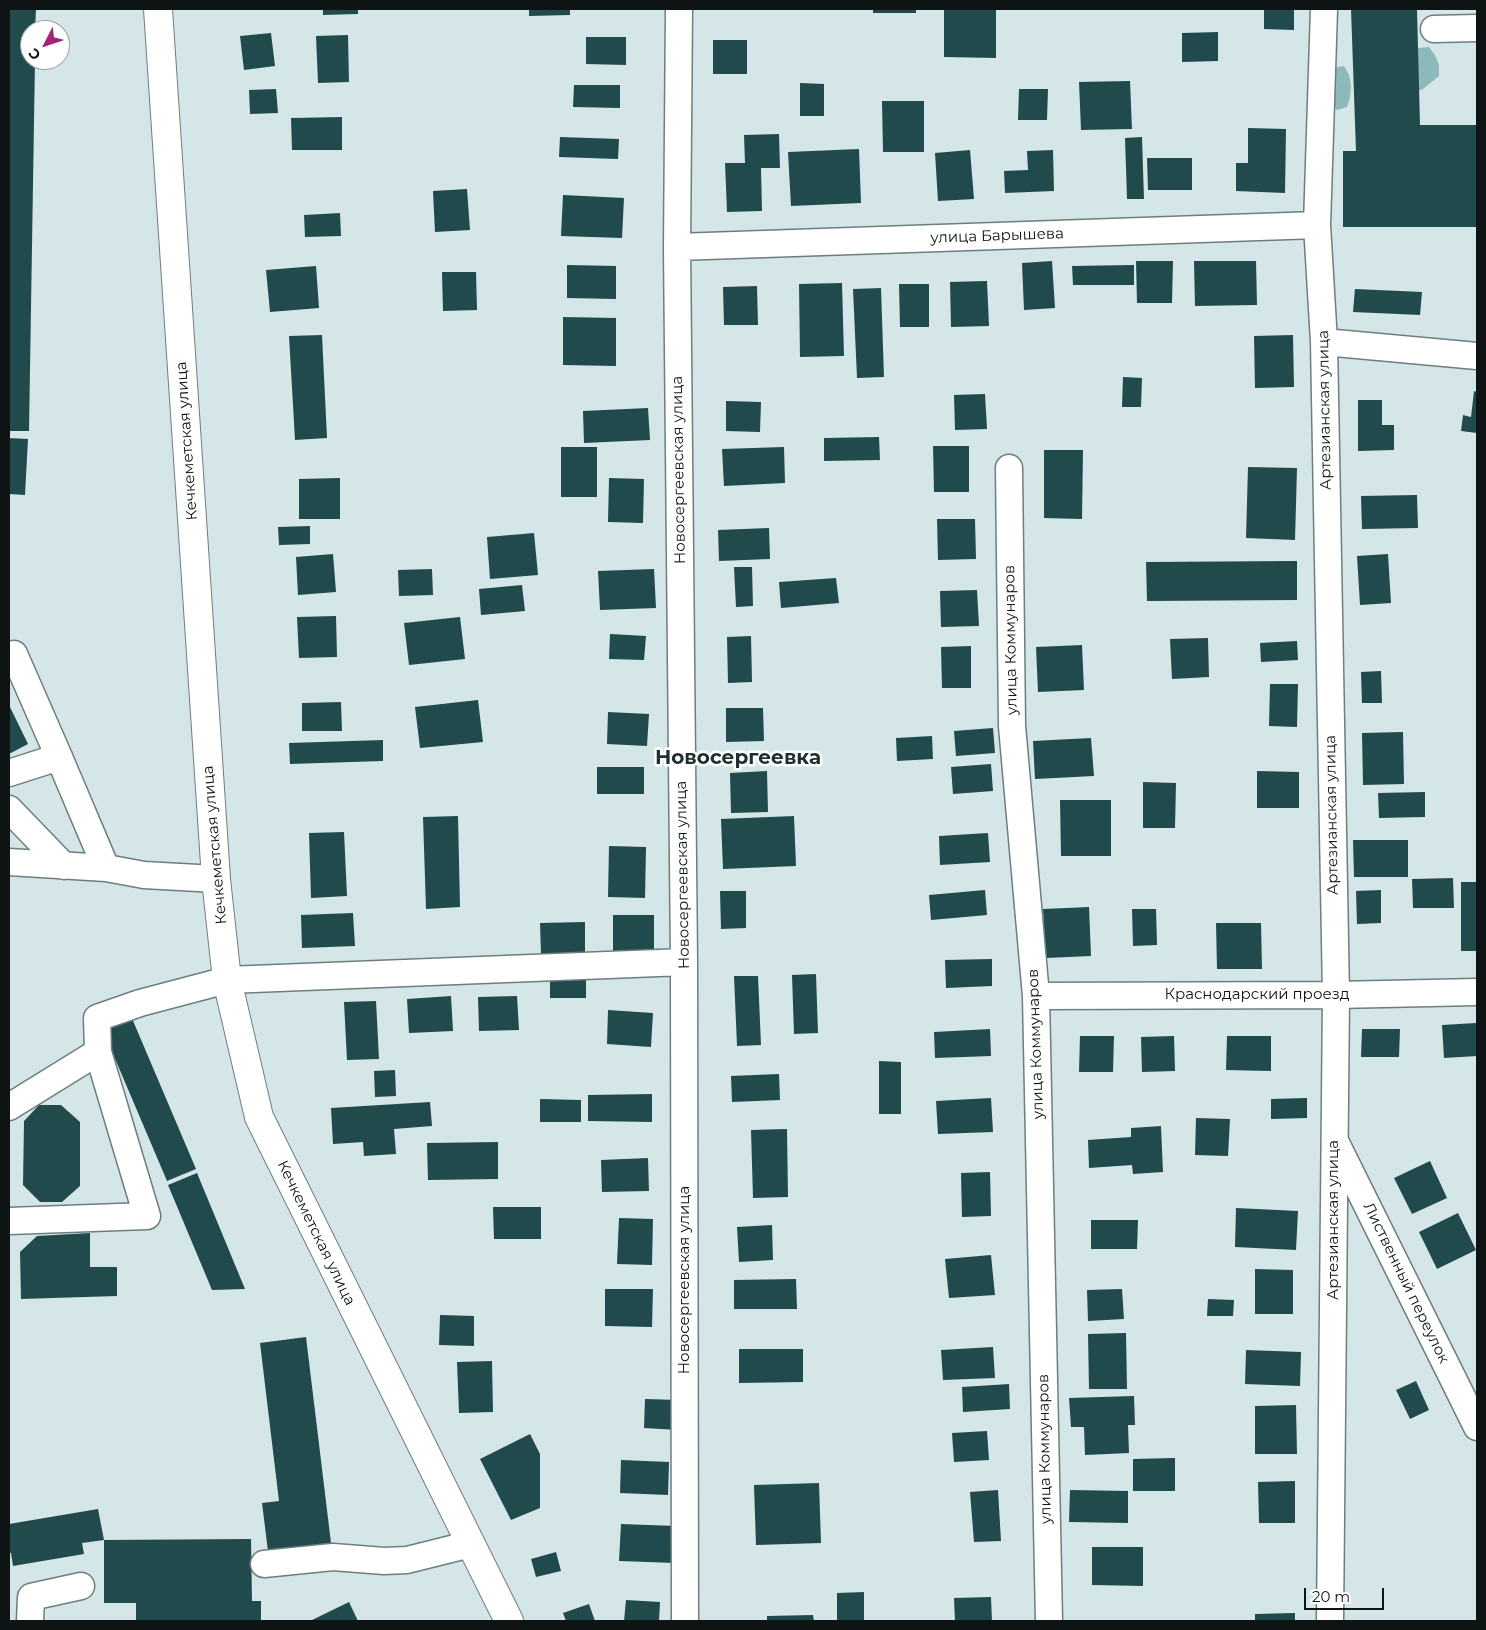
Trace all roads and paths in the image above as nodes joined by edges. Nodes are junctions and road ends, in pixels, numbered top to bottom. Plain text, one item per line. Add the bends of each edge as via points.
1 (158, 9) edge
2 (679, 9) edge
3 (1324, 9) edge
4 (1434, 28) dead end
5 (1477, 28) edge
6 (1317, 225) junction
7 (677, 247) junction
8 (1324, 342) junction
9 (1477, 356) edge
10 (1009, 468) dead end
11 (14, 654) dead end
12 (60, 757) junction
13 (9, 773) edge
14 (9, 808) edge
15 (9, 862) edge
16 (64, 866) junction
17 (106, 868) junction
18 (216, 879) junction
19 (684, 962) junction
20 (227, 980) junction
21 (1477, 992) edge
22 (1336, 995) junction
23 (1036, 996) junction
24 (98, 1052) junction
25 (9, 1107) edge
26 (1334, 1139) junction
27 (9, 1220) edge
28 (1477, 1427) edge
29 (470, 1544) junction
30 (264, 1564) dead end
31 (81, 1586) dead end
32 (30, 1621) edge
33 (509, 1621) edge
34 (686, 1621) edge
35 (1049, 1621) edge
36 (1330, 1621) edge

1 - 18 main road, Кечкеметская улица
2 - 7 street, Новосергеевская улица
3 - 6 street, Артезианская улица
4 - 5 street
6 - 7 street, улица Барышева
6 - 8 street, Артезианская улица
7 - 19 street, Новосергеевская улица
8 - 9 street
8 - 22 street, Артезианская улица
10 - 23 street, улица Коммунаров via 1012,726
11 - 12 street
12 - 13 street
12 - 17 street
14 - 16 street
15 - 16 street
16 - 17 street
17 - 18 street via 144,875
18 - 20 main road, Кечкеметская улица
19 - 20 street
19 - 34 street, Новосергеевская улица
20 - 24 street via 96,1018
20 - 29 main road, Кечкеметская улица via 259,1117
21 - 22 street, Краснодарский проезд
22 - 23 street, Краснодарский проезд
22 - 26 street, Артезианская улица
23 - 35 street, улица Коммунаров
24 - 25 street
24 - 27 street via 147,1216
26 - 28 street, Лиственный переулок
26 - 36 street, Артезианская улица
29 - 30 street via 406,1560 333,1557
29 - 33 main road, Кечкеметская улица
31 - 32 street via 31,1597

